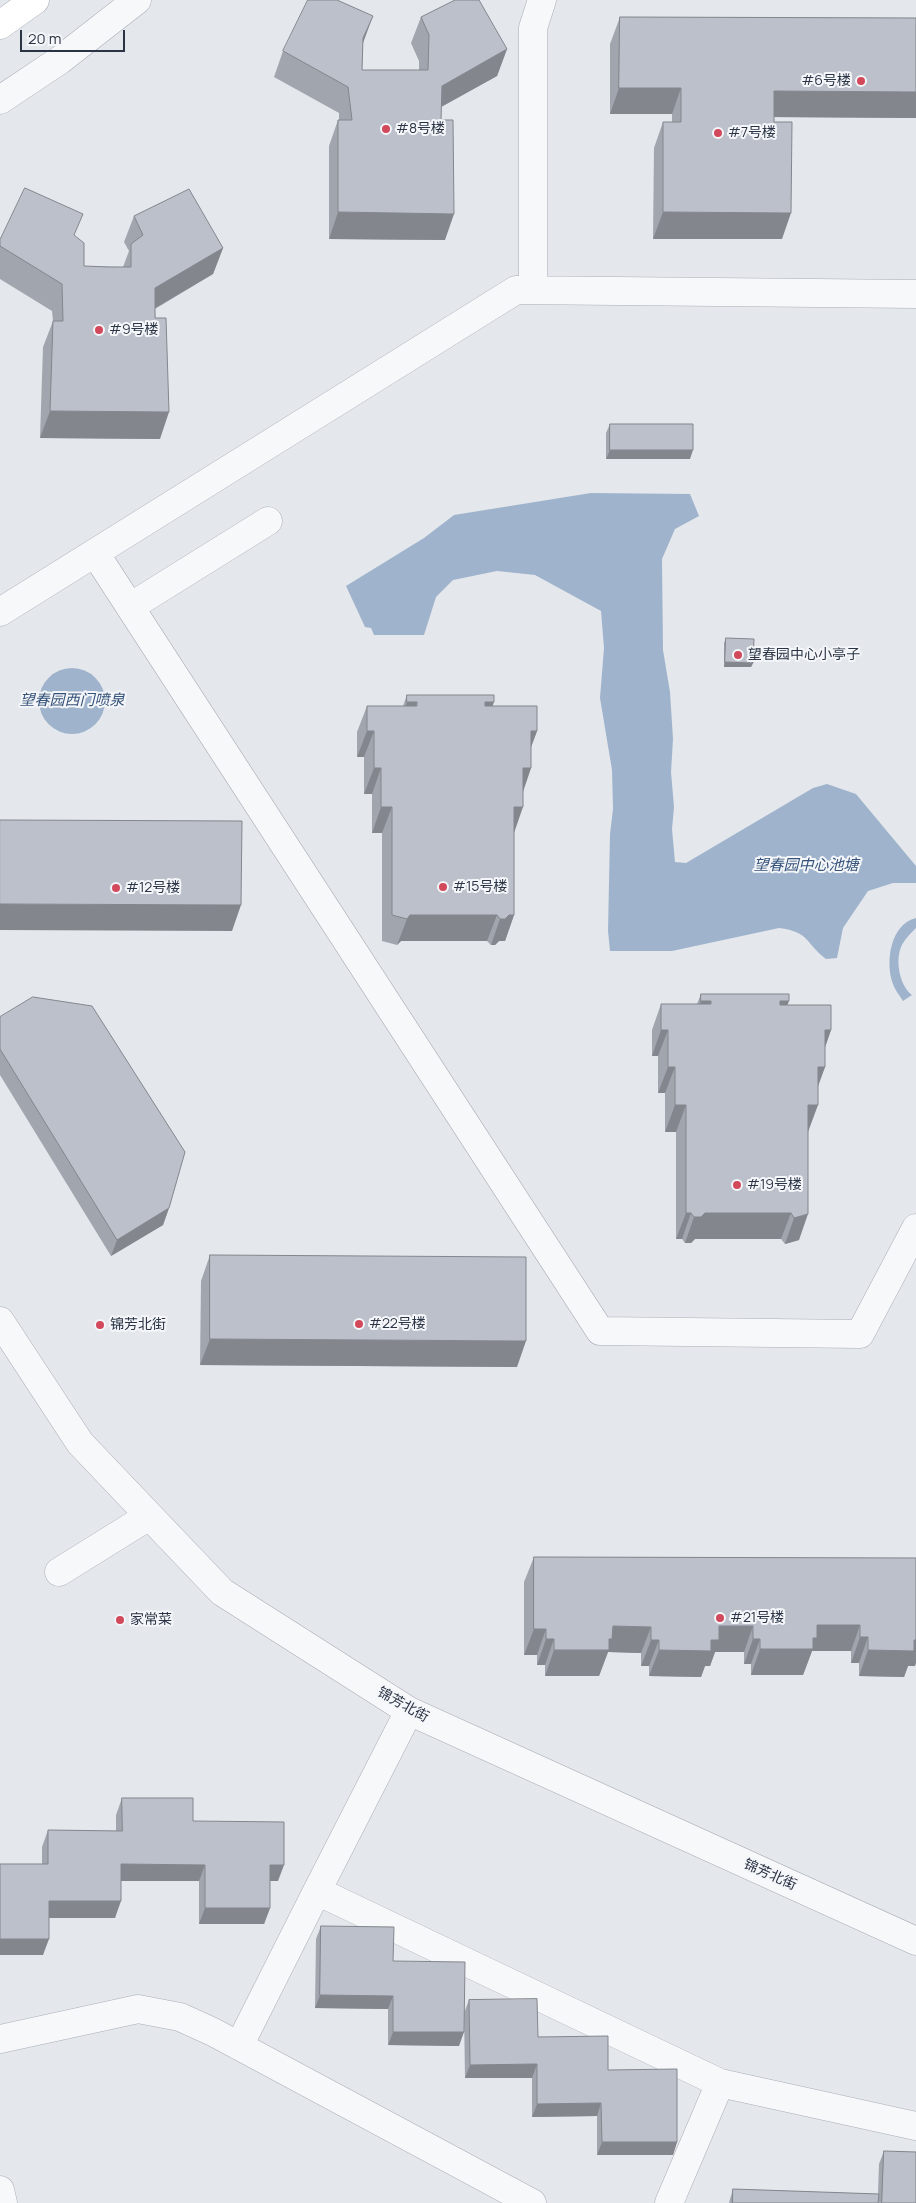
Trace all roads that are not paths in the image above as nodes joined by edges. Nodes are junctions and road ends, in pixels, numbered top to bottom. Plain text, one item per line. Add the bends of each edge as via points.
1 (35, 0) edge
2 (137, 0) edge
3 (542, 0) edge
4 (0, 24) edge
5 (0, 100) edge
6 (533, 290) junction
7 (916, 294) edge
8 (268, 521) dead end
9 (95, 553) junction
10 (130, 607) junction
11 (0, 612) edge
12 (916, 1228) edge
13 (0, 1321) edge
14 (149, 1516) junction
15 (59, 1572) dead end
16 (409, 1711) junction
17 (317, 1891) junction
18 (916, 1941) edge
19 (0, 2039) edge
20 (239, 2046) junction
21 (720, 2083) junction
22 (916, 2126) edge
23 (0, 2190) edge
24 (3, 2203) edge
25 (532, 2203) edge
26 (669, 2203) edge

1 - 4 main road
2 - 5 street via 60,60
3 - 6 street via 533,28
6 - 7 street
6 - 9 street via 516,290
8 - 10 street
9 - 10 street
9 - 11 street
10 - 12 street via 600,1330 860,1334
13 - 14 street, 锦芳北街 via 80,1443
14 - 15 street
14 - 16 street, 锦芳北街 via 222,1592
16 - 17 street
16 - 18 street, 锦芳北街
17 - 20 street
17 - 21 street
19 - 20 street via 138,2009 180,2017
20 - 25 street
21 - 22 street
21 - 26 street
23 - 24 street

